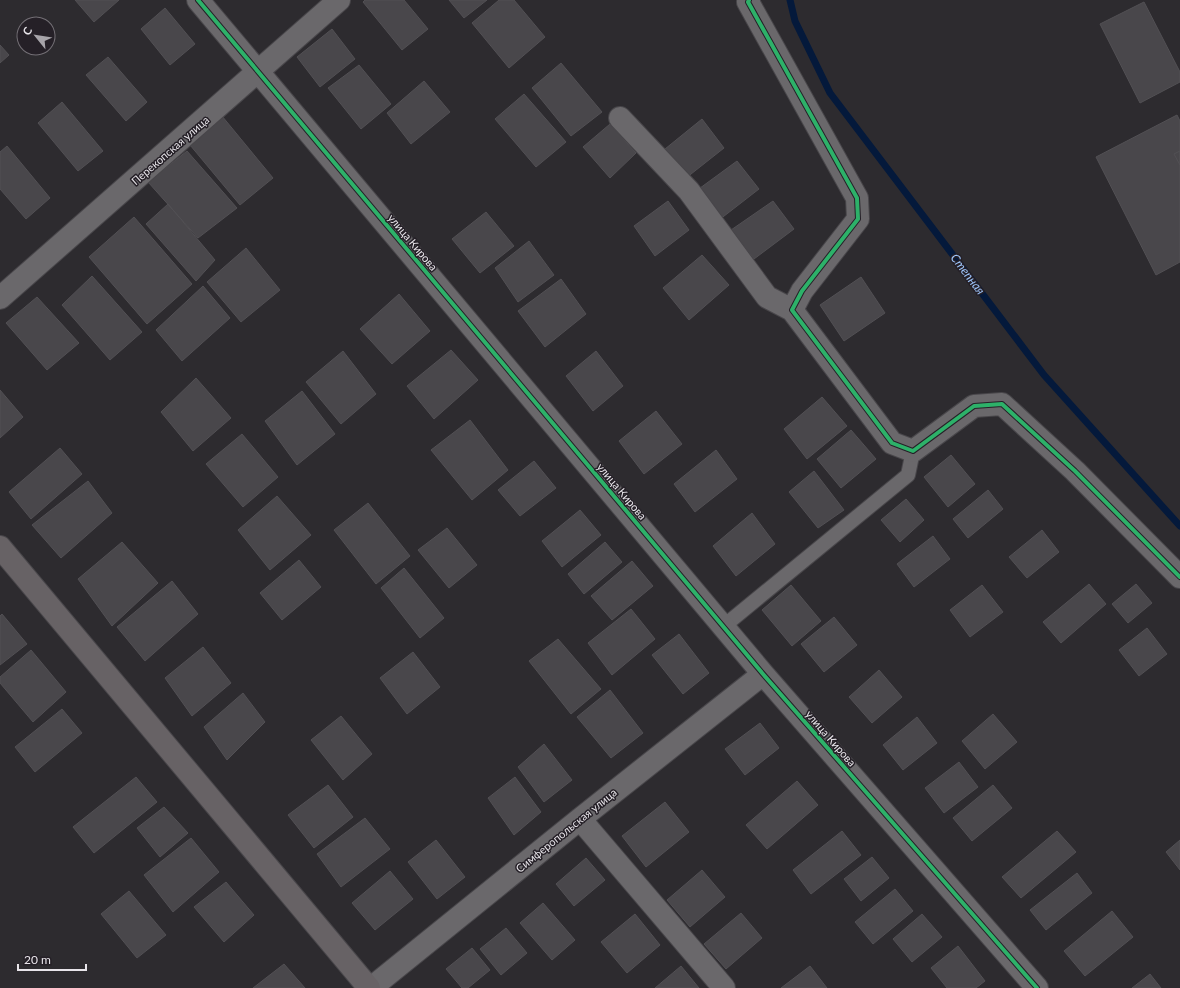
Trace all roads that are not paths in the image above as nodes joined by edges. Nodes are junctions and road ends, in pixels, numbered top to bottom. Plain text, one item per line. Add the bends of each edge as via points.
1 (198, 0) edge
2 (339, 0) edge
3 (748, 0) edge
4 (258, 72) junction
5 (620, 118) dead end
6 (0, 298) edge
7 (792, 310) junction
8 (914, 451) junction
9 (0, 547) edge
10 (1180, 577) edge
11 (724, 626) junction
12 (762, 674) junction
13 (580, 819) junction
14 (370, 988) edge
15 (724, 988) edge
16 (1037, 988) edge

1 - 4 street, улица Кирова
2 - 4 street, Перекопская улица
3 - 7 street via 857,198 858,219 802,291
4 - 6 street, Перекопская улица
4 - 11 street, улица Кирова
5 - 7 street via 689,191 767,297
7 - 8 street via 892,443
8 - 10 street via 974,406 1002,404 1074,471
8 - 11 lane via 908,475
9 - 14 main road
11 - 12 street, улица Кирова
12 - 13 street, Симферопольская улица
12 - 16 street, улица Кирова
13 - 14 street, Симферопольская улица
13 - 15 street

